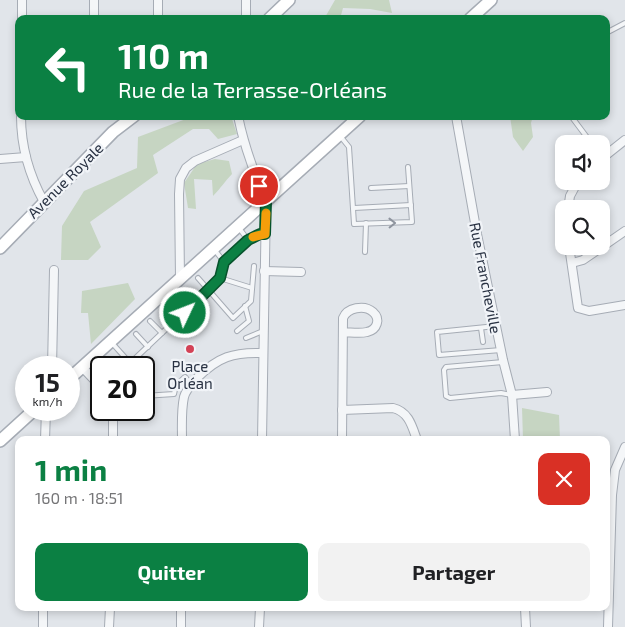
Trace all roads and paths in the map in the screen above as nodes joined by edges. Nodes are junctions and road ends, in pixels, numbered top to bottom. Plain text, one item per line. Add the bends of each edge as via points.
1 (22, 0) edge
2 (94, 0) edge
3 (158, 0) edge
4 (246, 0) edge
5 (289, 0) edge
6 (491, 0) edge
7 (22, 15) edge
8 (94, 15) edge
9 (158, 15) edge
10 (246, 15) edge
11 (273, 15) edge
12 (474, 15) edge
13 (625, 22) edge
14 (610, 31) edge
15 (21, 120) edge
16 (129, 120) edge
17 (239, 120) edge
18 (356, 120) edge
19 (457, 120) edge
20 (574, 120) edge
21 (339, 135) junction
22 (585, 135) edge
23 (243, 140) junction
24 (625, 140) edge
25 (610, 151) edge
26 (26, 157) junction
27 (0, 159) edge
28 (408, 168) dead end
29 (409, 186) junction
30 (371, 188) dead end
31 (266, 201) junction
32 (44, 202) junction
33 (411, 205) junction
34 (354, 208) junction
35 (366, 223) junction
36 (237, 227) junction
37 (625, 231) edge
38 (265, 234) junction
39 (248, 240) junction
40 (0, 248) edge
41 (213, 249) junction
42 (365, 252) dead end
43 (571, 255) edge
44 (224, 262) junction
45 (572, 263) junction
46 (254, 266) dead end
47 (54, 270) dead end
48 (264, 271) junction
49 (301, 272) dead end
50 (180, 278) junction
51 (198, 278) dead end
52 (220, 278) junction
53 (252, 288) junction
54 (209, 290) junction
55 (181, 293) dead end
56 (251, 301) junction
57 (264, 302) junction
58 (625, 305) edge
59 (192, 306) junction
60 (245, 306) junction
61 (165, 307) dead end
62 (177, 320) junction
63 (150, 321) dead end
64 (496, 326) junction
65 (481, 328) junction
66 (237, 331) dead end
67 (263, 331) junction
68 (343, 332) junction
69 (162, 333) junction
70 (136, 334) dead end
71 (246, 338) dead end
72 (111, 341) junction
73 (483, 342) dead end
74 (148, 347) junction
75 (501, 350) junction
76 (263, 353) junction
77 (52, 356) edge
78 (124, 356) edge
79 (138, 356) edge
80 (503, 362) junction
81 (82, 367) joint
82 (90, 375) edge
83 (192, 384) junction
84 (547, 392) dead end
85 (155, 395) edge
86 (512, 395) junction
87 (342, 410) junction
88 (22, 421) edge
89 (46, 421) edge
90 (114, 421) edge
91 (45, 436) edge
92 (113, 436) edge
93 (182, 436) edge
94 (262, 436) edge
95 (342, 436) edge
96 (416, 436) edge
97 (515, 436) edge
98 (0, 441) edge
99 (625, 447) edge
100 (610, 561) edge
101 (43, 611) edge
102 (110, 611) edge
103 (181, 611) edge
104 (260, 611) edge
105 (525, 611) edge
106 (608, 611) edge
107 (43, 627) edge
108 (109, 627) edge
109 (181, 627) edge
110 (259, 627) edge
111 (526, 627) edge
112 (608, 627) edge

1 - 7 street
2 - 8 street
3 - 9 street
4 - 10 street
5 - 11 street
6 - 12 street
13 - 14 lane
15 - 26 street
16 - 32 street, Avenue Royale
17 - 23 street
18 - 21 street
19 - 64 street, Rue Francheville
20 - 22 lane
21 - 31 street
21 - 34 lane via 349,147
23 - 31 street
23 - 50 street via 195,161 180,178
24 - 25 street
26 - 27 street
26 - 32 street via 35,187
28 - 29 lane
29 - 30 lane
29 - 33 lane
31 - 36 street
31 - 38 street
32 - 40 street, Avenue Royale
33 - 34 lane
35 -> 33 lane via 412,222
34 - 35 lane via 354,224
35 - 42 lane
36 - 39 lane
36 - 41 street
37 - 45 street via 583,260
38 - 39 lane
38 - 48 street
39 - 44 lane
41 - 44 lane
41 - 50 street
43 - 45 street
44 - 52 lane
45 - 58 street via 578,308 589,311
46 - 53 lane
47 - 77 street
48 - 49 street
48 - 57 street
50 - 72 street
51 - 54 lane
52 - 53 lane
52 - 54 lane
53 - 56 lane
54 - 59 lane
54 - 60 lane via 233,318
55 - 59 lane
56 - 57 lane
56 - 60 lane
57 - 67 street
59 - 62 lane
60 - 66 lane via 249,321
61 - 62 lane
62 - 69 lane
63 - 69 lane
64 - 65 lane
64 - 75 street, Rue Francheville
65 - 73 lane
65 - 75 lane via 437,332 439,355
67 - 71 lane
67 - 76 street
68 - 68 street via 343,318 348,310 371,310 375,314 377,323 371,331
68 - 87 street
69 - 74 lane
70 - 74 lane
72 - 78 lane
72 - 81 street
74 - 79 lane
75 - 80 street, Rue Francheville
76 - 83 street via 247,352 220,359
76 - 94 street
80 - 86 street, Rue Francheville
80 - 86 lane via 446,367 446,396
81 - 82 street
83 - 85 lane via 185,377 176,385 174,394
83 - 93 street via 184,398
84 - 86 street
86 - 97 street, Rue Francheville
87 - 95 street
87 - 96 street via 401,410
88 - 98 street
89 - 91 street
90 - 92 street
99 - 100 street via 615,470
101 - 107 street
102 - 108 street
103 - 109 street
104 - 110 street
105 - 111 street
106 - 112 street

